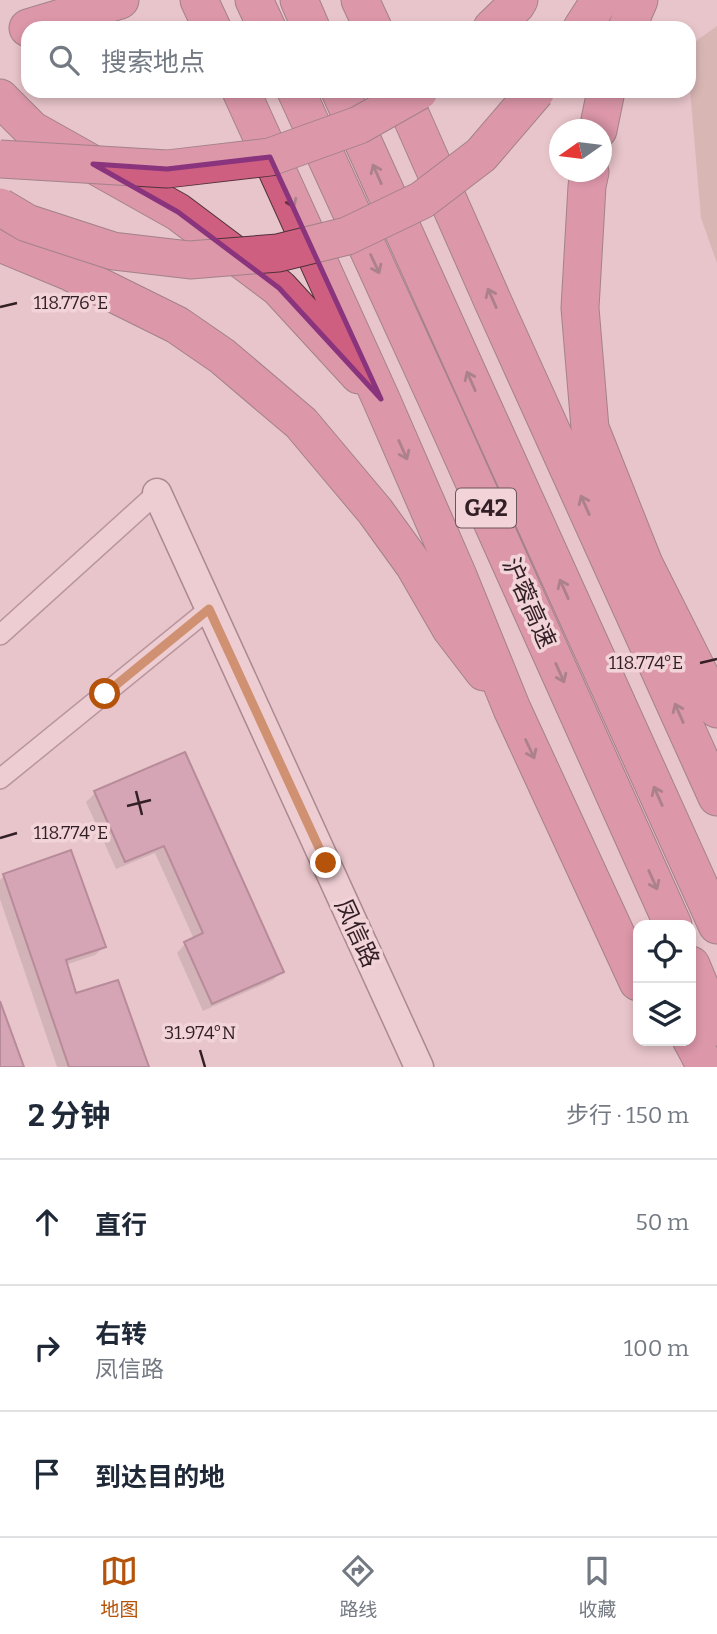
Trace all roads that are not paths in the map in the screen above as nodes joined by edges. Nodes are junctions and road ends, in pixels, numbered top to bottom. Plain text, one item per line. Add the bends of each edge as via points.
1 (120, 0) edge
2 (199, 0) edge
3 (254, 0) edge
4 (299, 0) edge
5 (360, 0) edge
6 (519, 0) edge
7 (600, 0) edge
8 (639, 0) edge
9 (51, 21) edge
10 (209, 21) edge
11 (264, 21) edge
12 (308, 21) edge
13 (370, 21) edge
14 (499, 21) edge
15 (586, 21) edge
16 (630, 21) edge
17 (21, 30) edge
18 (0, 37) edge
19 (0, 98) edge
20 (244, 98) edge
21 (299, 98) edge
22 (343, 98) edge
23 (403, 98) edge
24 (407, 98) edge
25 (530, 98) edge
26 (605, 98) edge
27 (600, 119) edge
28 (0, 159) edge
29 (588, 182) edge
30 (0, 207) edge
31 (0, 243) edge
32 (381, 399) junction
33 (156, 494) joint
34 (209, 609) junction
35 (0, 635) edge
36 (512, 709) junction
37 (717, 709) edge
38 (0, 779) edge
39 (717, 797) edge
40 (586, 868) junction
41 (671, 920) edge
42 (717, 925) edge
43 (633, 941) edge
44 (633, 971) edge
45 (696, 977) edge
46 (717, 1027) edge
47 (668, 1046) edge
48 (695, 1046) edge
49 (419, 1067) edge
50 (679, 1067) edge
51 (706, 1067) edge

1 - 9 highway
2 - 10 highway
3 - 11 highway
4 - 12 highway
5 - 13 highway
6 - 14 highway
7 - 15 highway
8 - 16 highway
17 - 18 highway
19 - 32 highway via 32,130 178,212 279,288
20 -> 32 highway
21 -> 41 highway, 沪蓉高速 / G42
42 -> 22 highway, 沪蓉高速 / G42
39 -> 23 highway
24 - 28 highway, bridge via 359,125 270,157 167,169
25 - 30 highway, bridge via 481,155 422,200 348,236 278,253 190,260 113,251 27,223
26 - 27 highway
29 - 37 highway via 580,308 590,428 644,564
31 - 36 highway via 177,325 222,356 301,423 375,511 414,565 451,629
32 -> 36 highway
33 - 34 street, 凤信路
33 - 35 street
34 - 38 street
34 - 49 street, 凤信路
36 -> 40 highway
40 - 43 highway
40 - 44 highway
45 - 46 highway
47 - 50 highway
48 - 51 highway

